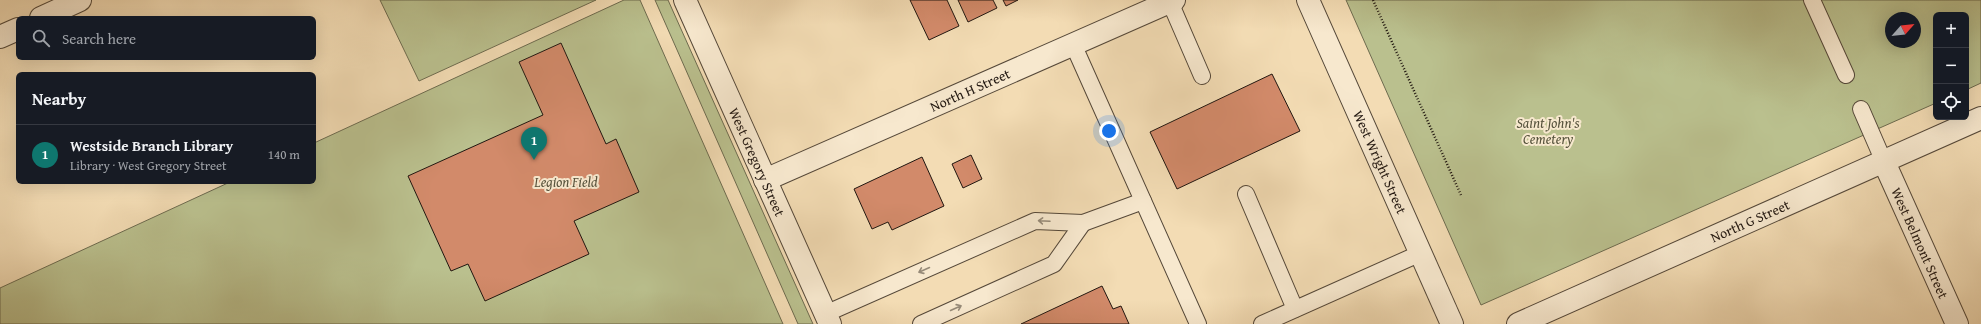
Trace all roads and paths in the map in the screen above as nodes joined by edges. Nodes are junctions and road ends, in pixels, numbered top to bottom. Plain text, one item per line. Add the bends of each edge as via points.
1 (686, 0) edge
2 (1308, 0) edge
3 (1373, 0) edge
4 (1812, 0) edge
5 (1172, 1) edge
6 (69, 2) edge
7 (44, 16) edge
8 (16, 30) edge
9 (0, 37) edge
10 (1073, 44) junction
11 (1846, 75) dead end
12 (1202, 76) dead end
13 (1861, 109) dead end
14 (1981, 118) edge
15 (1884, 162) junction
16 (765, 180) junction
17 (1246, 194) dead end
18 (1461, 195) dead end
19 (1143, 201) junction
20 (1082, 223) junction
21 (1421, 253) junction
22 (1296, 309) junction
23 (827, 319) edge
24 (921, 324) edge
25 (1198, 324) edge
26 (1262, 324) edge
27 (1452, 324) edge
28 (1518, 324) edge
29 (1957, 324) edge

1 - 16 street, West Gregory Street
2 - 21 street, West Wright Street
3 - 18 path
4 - 11 lane
5 - 10 street, North H Street
5 - 12 lane
6 - 7 street
8 - 9 street
10 - 16 street, North H Street
10 - 19 lane
13 - 15 lane
14 - 15 street, North G Street
15 - 28 street, North G Street
15 - 29 street, West Belmont Street
16 - 23 street, West Gregory Street
17 - 22 lane
19 - 20 lane
19 - 25 lane
20 -> 23 lane via 1035,220
24 -> 20 lane via 1054,264
21 - 22 lane
21 - 27 street, West Wright Street
22 - 26 lane

